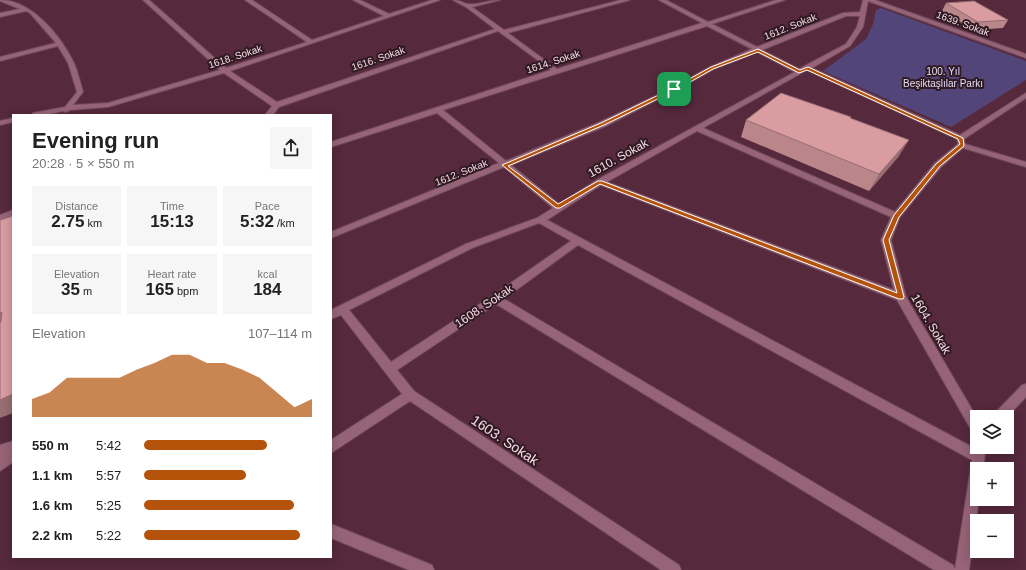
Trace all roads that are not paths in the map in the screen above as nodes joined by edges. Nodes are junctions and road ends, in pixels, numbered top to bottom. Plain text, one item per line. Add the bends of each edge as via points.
1 (1, 0) edge
2 (146, 0) edge
3 (248, 0) edge
4 (356, 0) edge
5 (437, 0) edge
6 (456, 0) edge
7 (497, 0) edge
8 (627, 0) edge
9 (662, 0) edge
10 (782, 0) edge
11 (866, 0) edge
12 (870, 0) edge
13 (468, 6) junction
14 (26, 10) junction
15 (862, 14) junction
16 (0, 15) edge
17 (389, 16) junction
18 (706, 23) junction
19 (501, 31) junction
20 (310, 41) junction
21 (60, 44) junction
22 (758, 50) junction
23 (1026, 56) edge
24 (0, 59) edge
25 (804, 70) junction
26 (225, 71) junction
27 (556, 71) junction
28 (1024, 98) edge
29 (276, 105) junction
30 (68, 108) junction
31 (437, 109) junction
32 (41, 114) edge
33 (64, 114) edge
34 (270, 114) edge
35 (12, 120) edge
36 (0, 123) edge
37 (696, 128) junction
38 (961, 141) junction
39 (332, 145) edge
40 (504, 165) junction
41 (1026, 165) edge
42 (600, 182) junction
43 (558, 207) junction
44 (12, 213) edge
45 (896, 216) junction
46 (0, 218) edge
47 (540, 220) junction
48 (332, 235) edge
49 (577, 241) junction
50 (901, 297) junction
51 (496, 299) junction
52 (343, 310) junction
53 (332, 314) edge
54 (390, 370) junction
55 (1026, 389) edge
56 (410, 395) junction
57 (1006, 410) edge
58 (970, 417) edge
59 (12, 447) edge
60 (332, 447) edge
61 (970, 447) edge
62 (0, 451) edge
63 (979, 454) edge
64 (12, 455) edge
65 (0, 465) edge
66 (332, 531) edge
67 (417, 568) edge
68 (674, 570) edge
69 (948, 570) edge
70 (962, 570) edge

1 - 14 street
2 - 26 street
3 - 20 street
4 - 17 street
5 - 17 street, 1618. Sokak
6 - 13 street
7 - 13 street
8 - 19 street, 1616. Sokak
9 - 18 street
10 - 18 street, 1614. Sokak
11 - 15 street, 1610. Sokak
12 - 23 street, 1639. Sokak
13 - 19 street
14 - 16 street
14 - 21 street via 32,12
15 - 22 street, 1612. Sokak via 845,14
15 - 25 street, 1610. Sokak via 860,27 848,45
17 - 20 street, 1618. Sokak
18 - 22 street
18 - 27 street, 1614. Sokak
19 - 27 street
19 - 29 street, 1616. Sokak
20 - 26 street, 1618. Sokak
21 - 24 street
21 - 30 street via 71,63 80,92
22 - 25 street
22 - 40 street, 1612. Sokak via 712,68 603,124
25 - 37 street, 1610. Sokak
25 - 38 street
26 - 29 street
26 - 30 street, 1618. Sokak via 108,105
27 - 31 street, 1614. Sokak
28 - 38 street, 1604. Sokak
29 - 34 street
30 - 32 street, 1618. Sokak
30 - 33 street
31 - 39 street, 1614. Sokak
31 - 40 street
35 - 36 street
37 - 42 street, 1610. Sokak
37 - 45 street
38 - 41 street
38 - 45 street, 1604. Sokak
40 - 43 street
40 - 48 street, 1612. Sokak
42 - 43 street, 1610. Sokak
42 - 50 street
43 - 47 street, 1610. Sokak
44 - 46 street
45 - 50 street, 1604. Sokak via 886,240
47 - 49 street
47 - 52 street, 1610. Sokak via 469,246
49 - 51 street, 1608. Sokak
49 - 61 street
50 - 58 street, 1604. Sokak
51 - 54 street, 1608. Sokak
51 - 69 street
52 - 53 street, 1610. Sokak
52 - 54 street, 1603. Sokak
54 - 56 street, 1603. Sokak
55 - 57 street
56 - 60 street
56 - 68 street, 1603. Sokak
59 - 62 street
63 - 70 street
64 - 65 street
66 - 67 street

